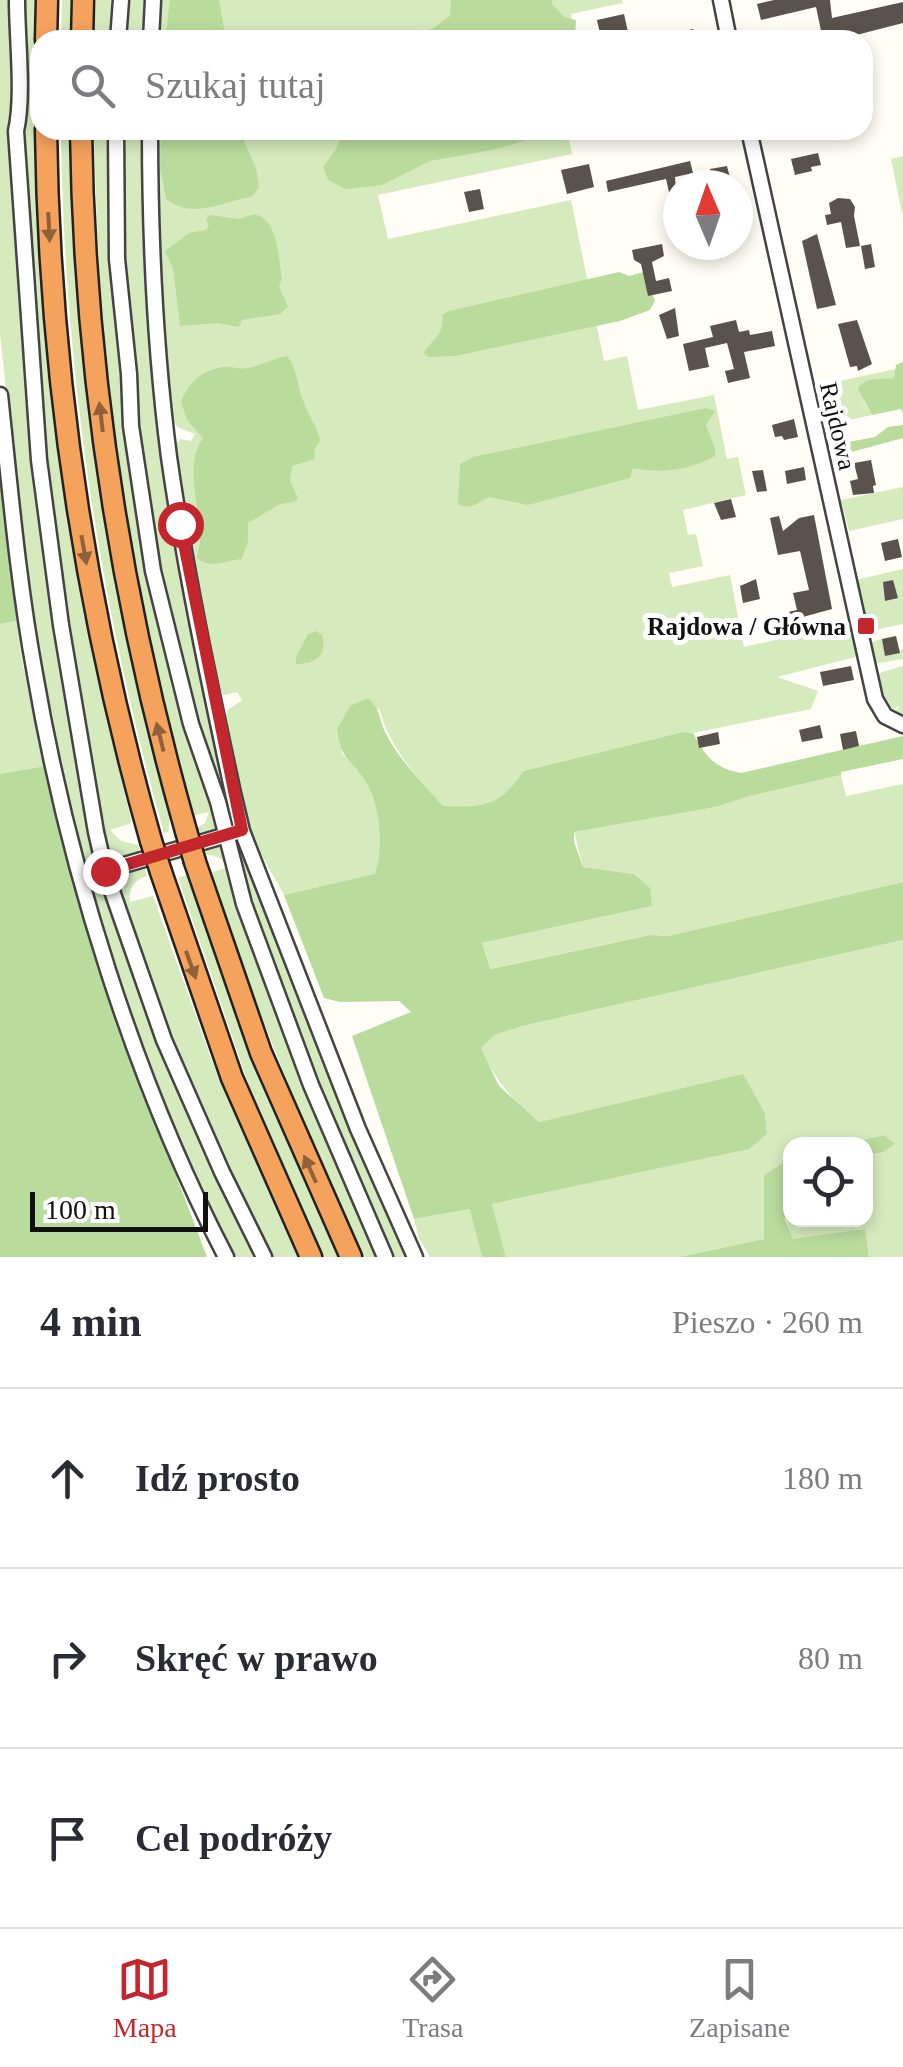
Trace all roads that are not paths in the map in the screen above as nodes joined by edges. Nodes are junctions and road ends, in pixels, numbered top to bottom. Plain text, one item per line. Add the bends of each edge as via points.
1 (17, 0) edge
2 (47, 0) edge
3 (83, 0) edge
4 (121, 0) edge
5 (153, 0) edge
6 (720, 0) edge
7 (46, 30) edge
8 (82, 30) edge
9 (119, 30) edge
10 (152, 30) edge
11 (728, 30) edge
12 (46, 140) edge
13 (81, 140) edge
14 (116, 140) edge
15 (150, 140) edge
16 (751, 140) edge
17 (0, 395) edge
18 (900, 724) edge
19 (235, 832) junction
20 (105, 871) junction
21 (83, 877) junction
22 (226, 1257) edge
23 (264, 1257) edge
24 (311, 1257) edge
25 (351, 1257) edge
26 (385, 1257) edge
27 (415, 1257) edge

1 - 20 street via 16,131 39,460
2 - 7 highway
3 - 8 highway
4 - 9 street
5 - 10 street
6 - 11 street
12 -> 24 highway, bridge via 56,337 76,505 107,669 160,872 232,1078
25 -> 13 highway, bridge via 261,1053 195,862 144,667 112,496 88,297
14 - 19 street via 117,258 148,546 191,724
15 - 19 street via 158,353 170,460
16 - 18 street, Rajdowa via 875,698 881,712
17 - 21 street via 34,673
19 - 20 street
19 - 26 street via 244,904 260,951
19 - 27 street
20 - 21 street
20 - 23 street via 164,1040
21 - 22 street via 156,1098

